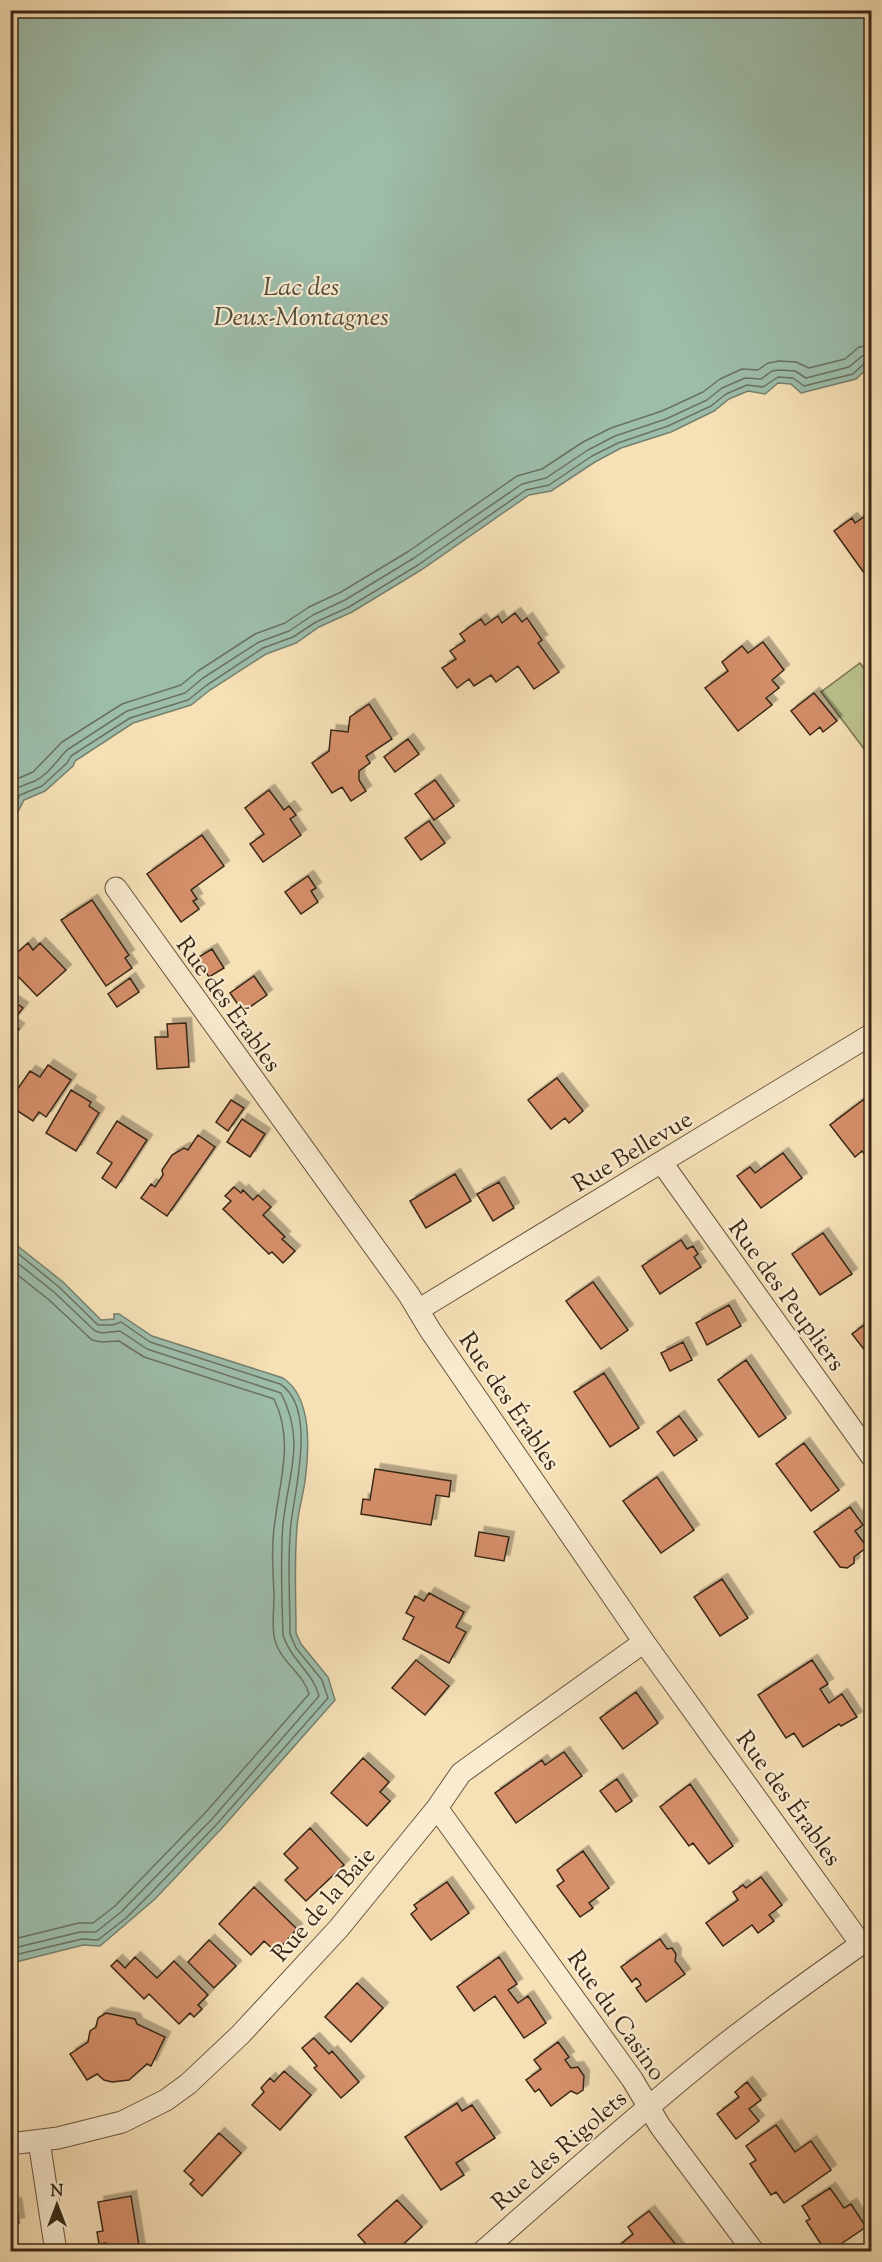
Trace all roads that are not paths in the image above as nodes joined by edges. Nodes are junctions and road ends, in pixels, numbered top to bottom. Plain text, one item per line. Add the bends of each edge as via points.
1 (116, 888) dead end
2 (872, 1034) edge
3 (662, 1163) junction
4 (418, 1310) junction
5 (872, 1457) edge
6 (644, 1642) junction
7 (437, 1808) junction
8 (866, 1940) edge
9 (648, 2107) junction
10 (39, 2141) junction
11 (10, 2144) edge
12 (56, 2252) edge
13 (482, 2252) edge
14 (754, 2252) edge

1 - 4 street, Rue des Érables
2 - 3 street, Rue Bellevue
3 - 4 street, Rue Bellevue
3 - 5 street, Rue des Peupliers
4 - 6 street, Rue des Érables
6 - 7 street, Rue de la Baie via 470,1766
6 - 8 street, Rue des Érables
7 - 9 street, Rue du Casino via 570,1991
7 - 10 street, Rue de la Baie via 339,1928 240,2035 188,2084 122,2122
8 - 9 street, Rue des Rigolets
9 - 13 street, Rue des Rigolets
9 - 14 street, Rue du Casino
10 - 11 street, Rue de la Baie
10 - 12 street

